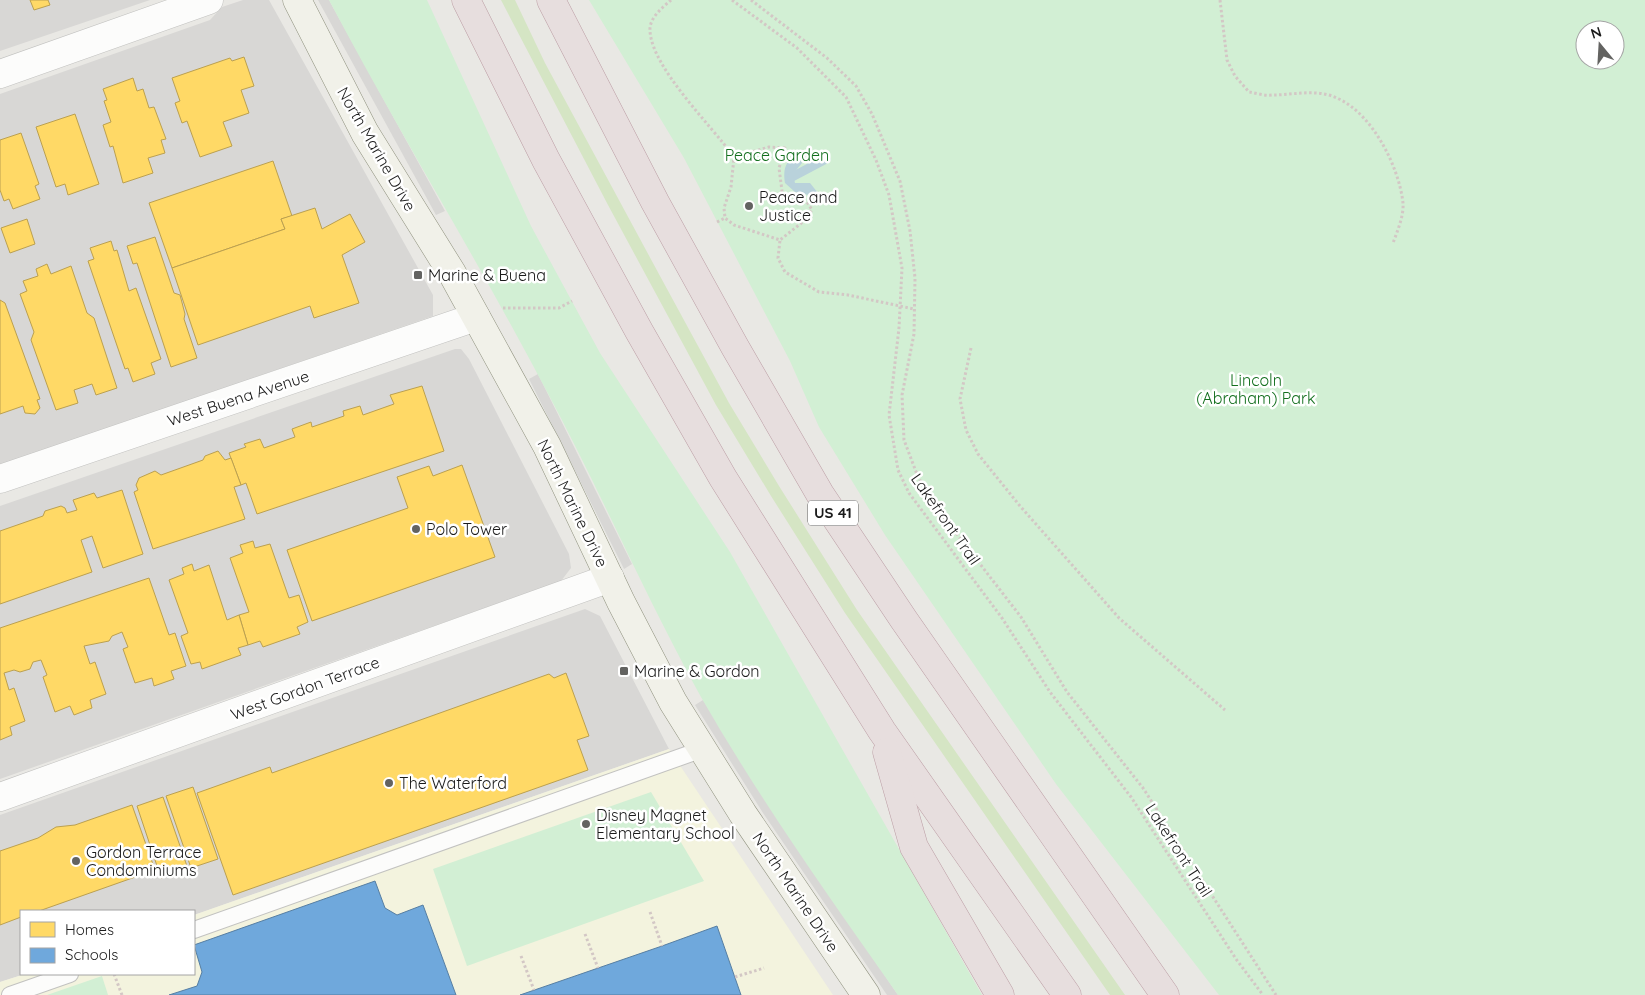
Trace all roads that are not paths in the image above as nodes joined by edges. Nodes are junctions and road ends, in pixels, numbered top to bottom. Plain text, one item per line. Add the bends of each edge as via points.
1 (209, 0) edge
2 (296, 0) edge
3 (466, 0) edge
4 (551, 0) edge
5 (0, 74) edge
6 (476, 317) junction
7 (0, 479) edge
8 (610, 578) junction
9 (882, 732) junction
10 (703, 749) junction
11 (0, 797) edge
12 (195, 930) edge
13 (67, 975) edge
14 (10, 995) edge
15 (866, 995) edge
16 (1000, 995) edge
17 (1067, 995) edge
18 (1164, 995) edge

1 - 5 street
2 - 6 street, North Marine Drive via 366,133
3 - 9 highway via 546,160 639,331 723,478
4 - 18 highway, US 41 via 655,202 820,494
6 - 7 street, West Buena Avenue
6 - 8 street, North Marine Drive via 547,446
8 - 10 street, North Marine Drive via 673,702
8 - 11 street, West Gordon Terrace
9 - 16 highway via 914,847
9 - 17 highway
10 - 12 lane
10 - 15 street, North Marine Drive via 743,814
13 - 14 lane

